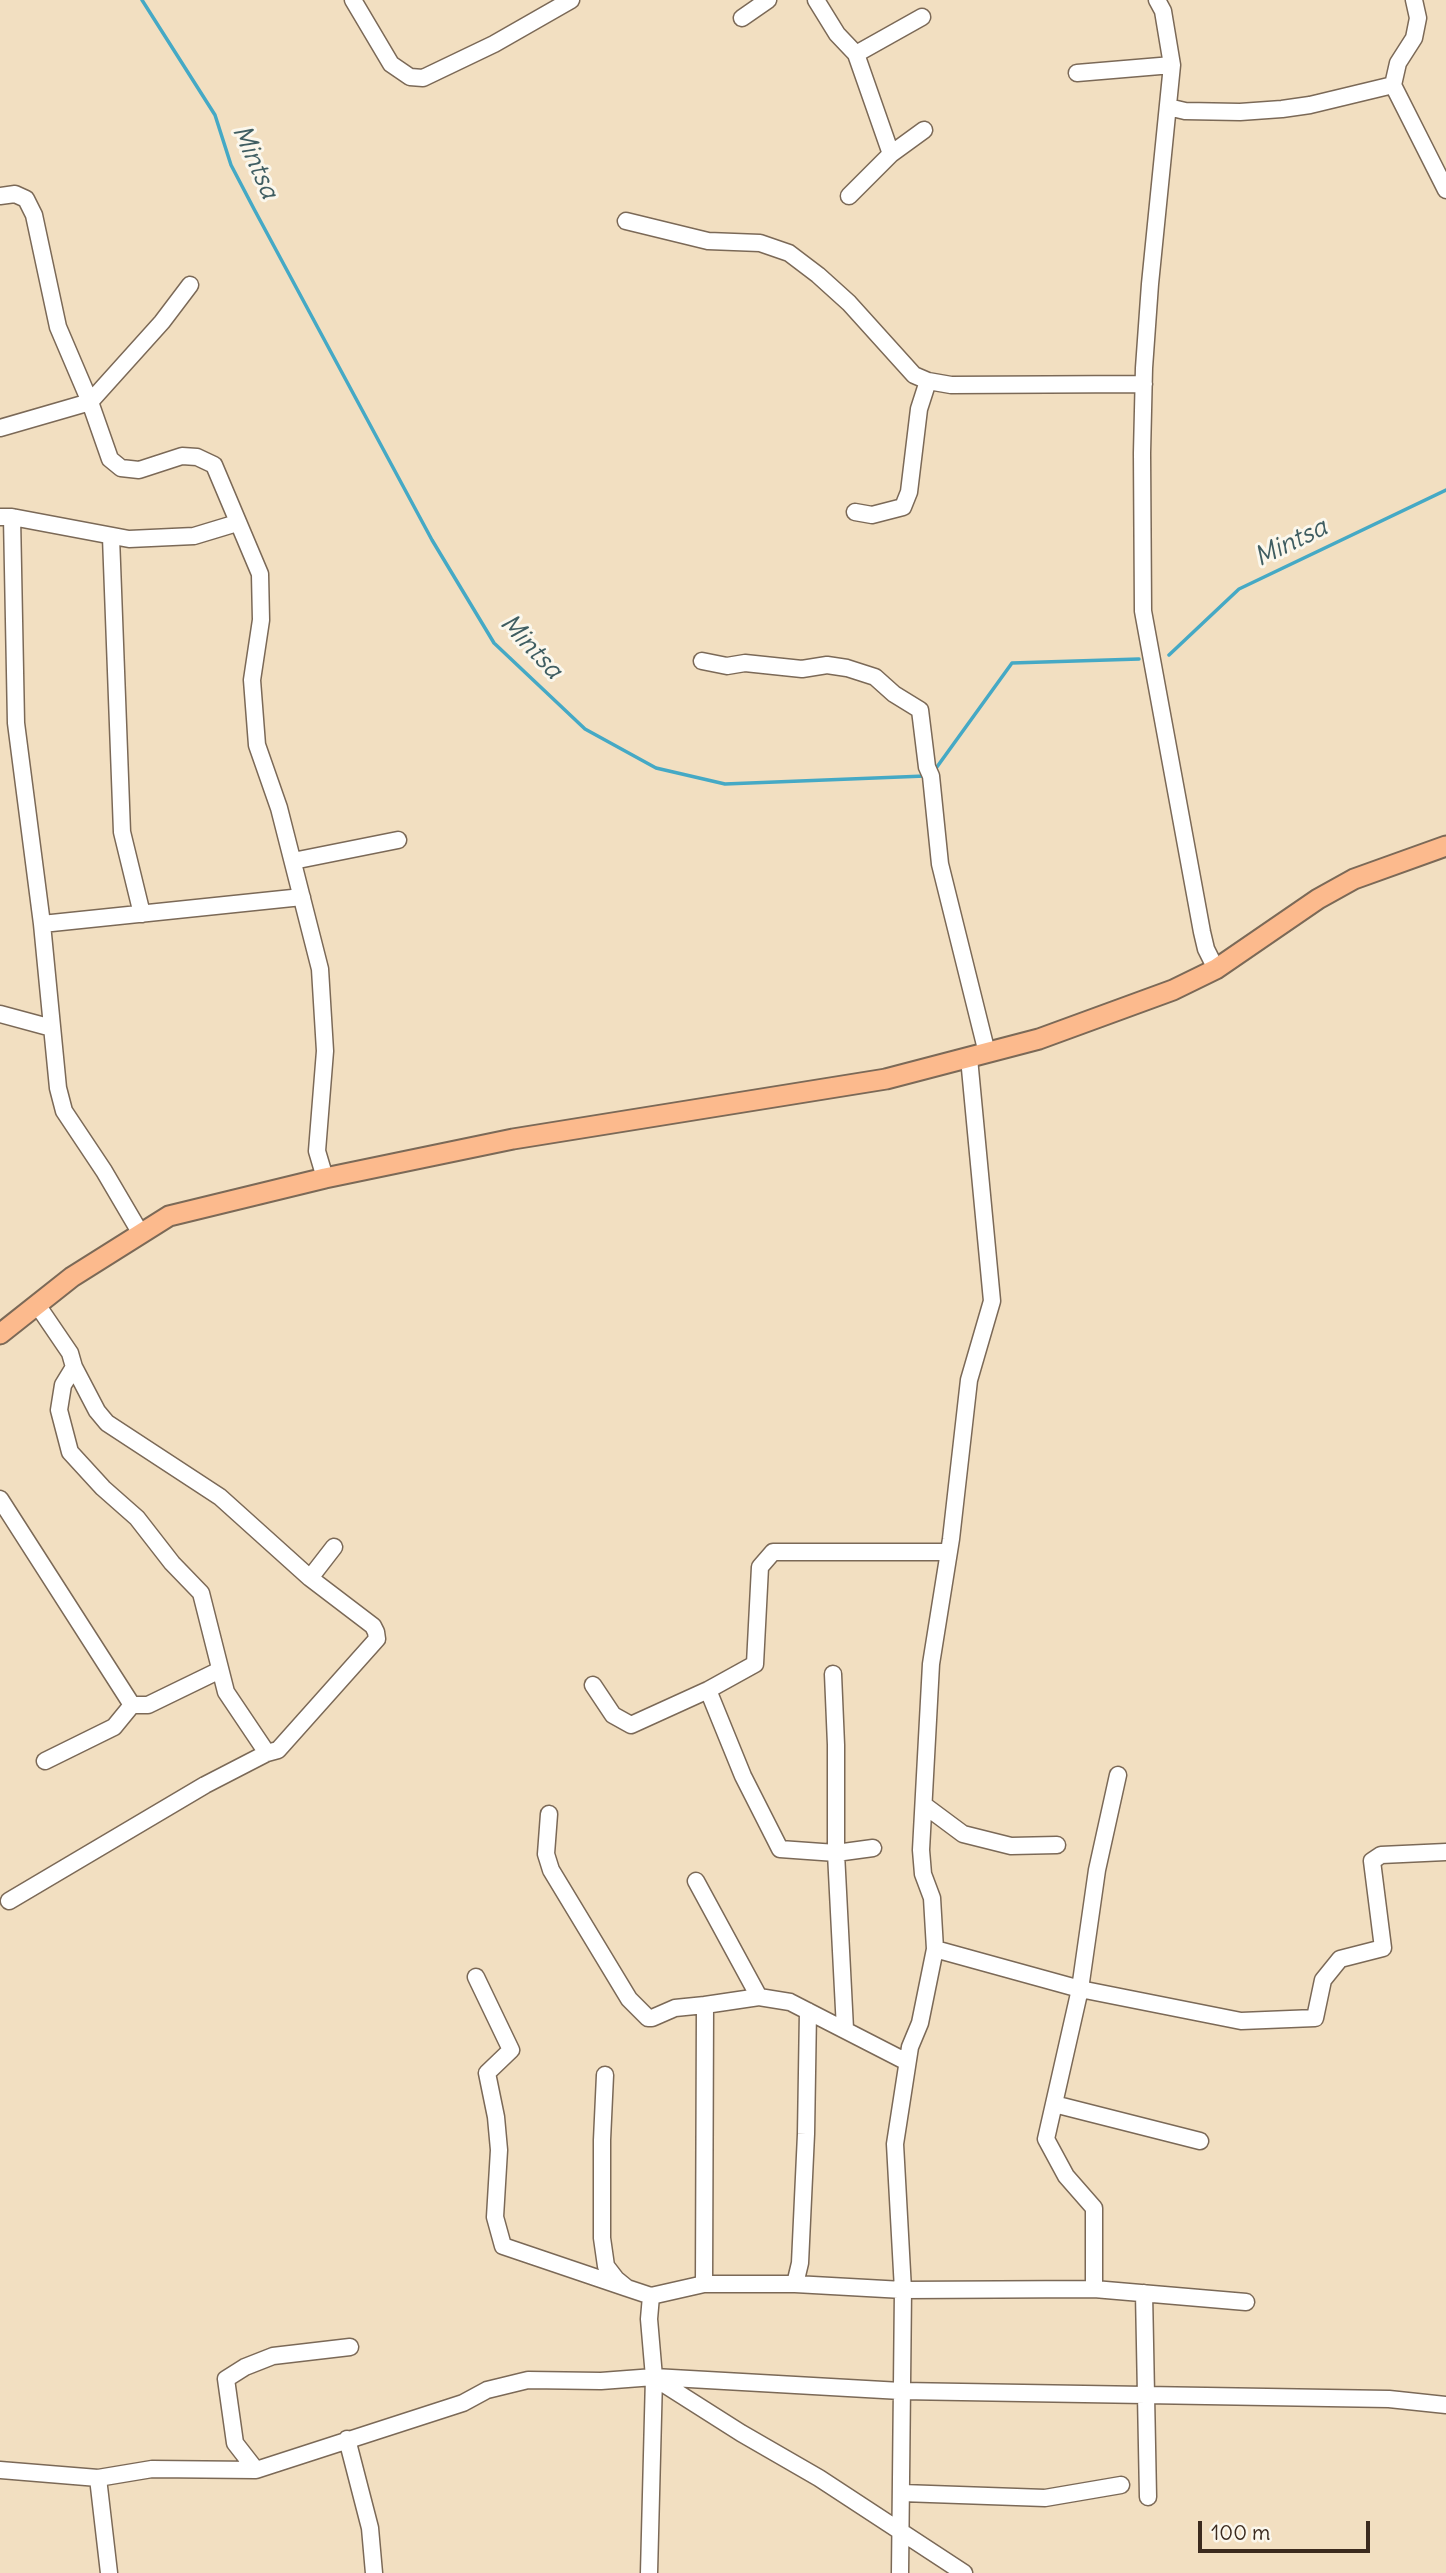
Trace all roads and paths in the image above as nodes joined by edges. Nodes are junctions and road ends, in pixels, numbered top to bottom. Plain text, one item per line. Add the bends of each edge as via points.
1 (353, 0) edge
2 (571, 0) edge
3 (768, 0) edge
4 (817, 0) edge
5 (1157, 0) edge
6 (1414, 0) edge
7 (922, 17) dead end
8 (742, 18) dead end
9 (856, 54) junction
10 (1172, 65) junction
11 (1077, 73) dead end
12 (1394, 85) junction
13 (1168, 107) junction
14 (924, 130) dead end
15 (891, 154) junction
16 (1446, 190) edge
17 (0, 196) edge
18 (849, 196) dead end
19 (626, 221) dead end
20 (190, 285) dead end
21 (928, 381) junction
22 (1144, 384) junction
23 (90, 402) junction
24 (0, 428) edge
25 (855, 512) dead end
26 (6, 517) edge
27 (237, 523) junction
28 (111, 537) junction
29 (702, 662) dead end
30 (398, 839) dead end
31 (1446, 846) edge
32 (293, 861) junction
33 (302, 897) junction
34 (142, 914) junction
35 (42, 924) junction
36 (1216, 969) junction
37 (0, 1014) edge
38 (52, 1028) junction
39 (978, 1056) junction
40 (326, 1178) junction
41 (141, 1234) junction
42 (37, 1306) junction
43 (0, 1334) edge
44 (74, 1367) junction
45 (0, 1499) edge
46 (334, 1547) dead end
47 (949, 1552) junction
48 (310, 1578) junction
49 (220, 1670) junction
50 (833, 1674) dead end
51 (593, 1685) dead end
52 (708, 1690) junction
53 (132, 1705) junction
54 (267, 1753) junction
55 (45, 1761) dead end
56 (1118, 1775) dead end
57 (924, 1805) junction
58 (549, 1814) dead end
59 (1057, 1845) dead end
60 (873, 1848) dead end
61 (1446, 1852) edge
62 (836, 1853) junction
63 (695, 1881) dead end
64 (9, 1901) dead end
65 (935, 1949) junction
66 (476, 1977) dead end
67 (1080, 1989) junction
68 (759, 1997) junction
69 (705, 2005) junction
70 (808, 2011) junction
71 (845, 2029) junction
72 (907, 2062) junction
73 (605, 2075) dead end
74 (1054, 2104) junction
75 (1200, 2141) dead end
76 (704, 2284) junction
77 (795, 2284) junction
78 (627, 2288) junction
79 (1094, 2288) junction
80 (903, 2290) junction
81 (1144, 2293) junction
82 (651, 2296) junction
83 (1246, 2302) dead end
84 (350, 2347) dead end
85 (654, 2377) junction
86 (901, 2391) junction
87 (1146, 2393) junction
88 (1446, 2405) edge
89 (346, 2439) junction
90 (0, 2470) edge
91 (256, 2470) junction
92 (98, 2478) junction
93 (1121, 2485) dead end
94 (902, 2493) junction
95 (1148, 2497) dead end
96 (902, 2532) junction
97 (110, 2573) edge
98 (374, 2573) edge
99 (649, 2573) edge
100 (900, 2573) edge
101 (964, 2573) edge

1 - 2 street via 391,64 410,77 423,78
3 - 8 street
4 - 9 street via 837,34
5 - 10 street
6 - 12 street via 1418,18 1414,38 1398,63
7 - 9 street
9 - 15 street
10 - 11 street
10 - 13 street
12 - 13 street via 1282,109 1240,112
12 - 16 street
13 - 22 street
14 - 15 street
15 - 18 street
17 - 23 street via 15,194 26,199 34,215 58,327
19 - 21 street via 708,241 760,243 789,253 849,303 914,375
20 - 23 street
21 - 22 street via 951,385
21 - 25 street via 903,507 872,515
22 - 36 street via 1143,611 1202,932
23 - 24 street
23 - 27 street via 110,459 121,468 139,470 182,456 214,465
26 - 28 street
26 - 35 street via 16,723
27 - 28 street via 194,536
27 - 32 street via 260,574 261,620 252,680 257,745
28 - 34 street via 122,832
29 - 39 street via 848,668 875,677 920,710 940,864
30 - 32 street
31 - 36 main road via 1354,879
32 - 33 street
33 - 34 street
33 - 40 street via 320,970 326,1051 317,1151
34 - 35 street
35 - 38 street
36 - 39 main road via 1134,1005
37 - 38 street
38 - 41 street via 64,1111
39 - 40 main road via 886,1079 513,1139
39 - 47 street via 992,1301 969,1380
40 - 41 main road via 169,1216
41 - 42 main road via 72,1277
42 - 43 main road
42 - 44 street via 70,1353
44 - 48 street via 107,1423 220,1497
44 - 49 street via 63,1385 59,1410 70,1452 137,1518 201,1593
45 - 53 street
46 - 48 street
47 - 52 street via 773,1552 760,1567 755,1664
47 - 57 street via 931,1664
48 - 54 street via 373,1626 377,1639 278,1750
49 - 53 street via 148,1705
49 - 54 street via 226,1692
50 - 62 street
51 - 52 street via 614,1715 631,1725
52 - 62 street via 743,1776 780,1849
53 - 55 street via 114,1727
54 - 64 street
56 - 67 street via 1097,1870
57 - 59 street via 963,1834 1011,1846
57 - 65 street via 922,1862 932,1898
58 - 69 street via 545,1853 551,1870 629,1999 648,2018 674,2008
60 - 62 street
61 - 67 street via 1381,1855 1372,1861 1383,1948 1340,1959 1323,1980 1314,2018 1241,2021
62 - 71 street
63 - 68 street
65 - 67 street
65 - 72 street
66 - 78 street via 512,2050 487,2073 499,2150 495,2217 503,2246
67 - 74 street
68 - 69 street
68 - 70 street via 790,2002
69 - 76 street
70 - 71 street
70 - 77 street via 800,2263
71 - 72 street
72 - 80 street via 895,2144
73 - 78 street via 602,2238 606,2266
74 - 75 street
74 - 79 street via 1046,2139 1066,2176 1094,2208
76 - 77 street
76 - 82 street
77 - 80 street
78 - 82 street
79 - 80 street
79 - 81 street
80 - 86 street
81 - 83 street
81 - 87 street
82 - 85 street
84 - 91 street via 273,2356 226,2379 235,2443
85 - 86 street
85 - 89 street via 528,2381 487,2390 463,2403
85 - 96 street
85 - 99 street
86 - 87 street
86 - 94 street
87 - 88 street via 1389,2399
87 - 95 street
89 - 91 street
89 - 98 street via 370,2528
90 - 92 street
91 - 92 street via 152,2469
92 - 97 street
93 - 94 street via 1045,2498
94 - 96 street
96 - 100 street
96 - 101 street

